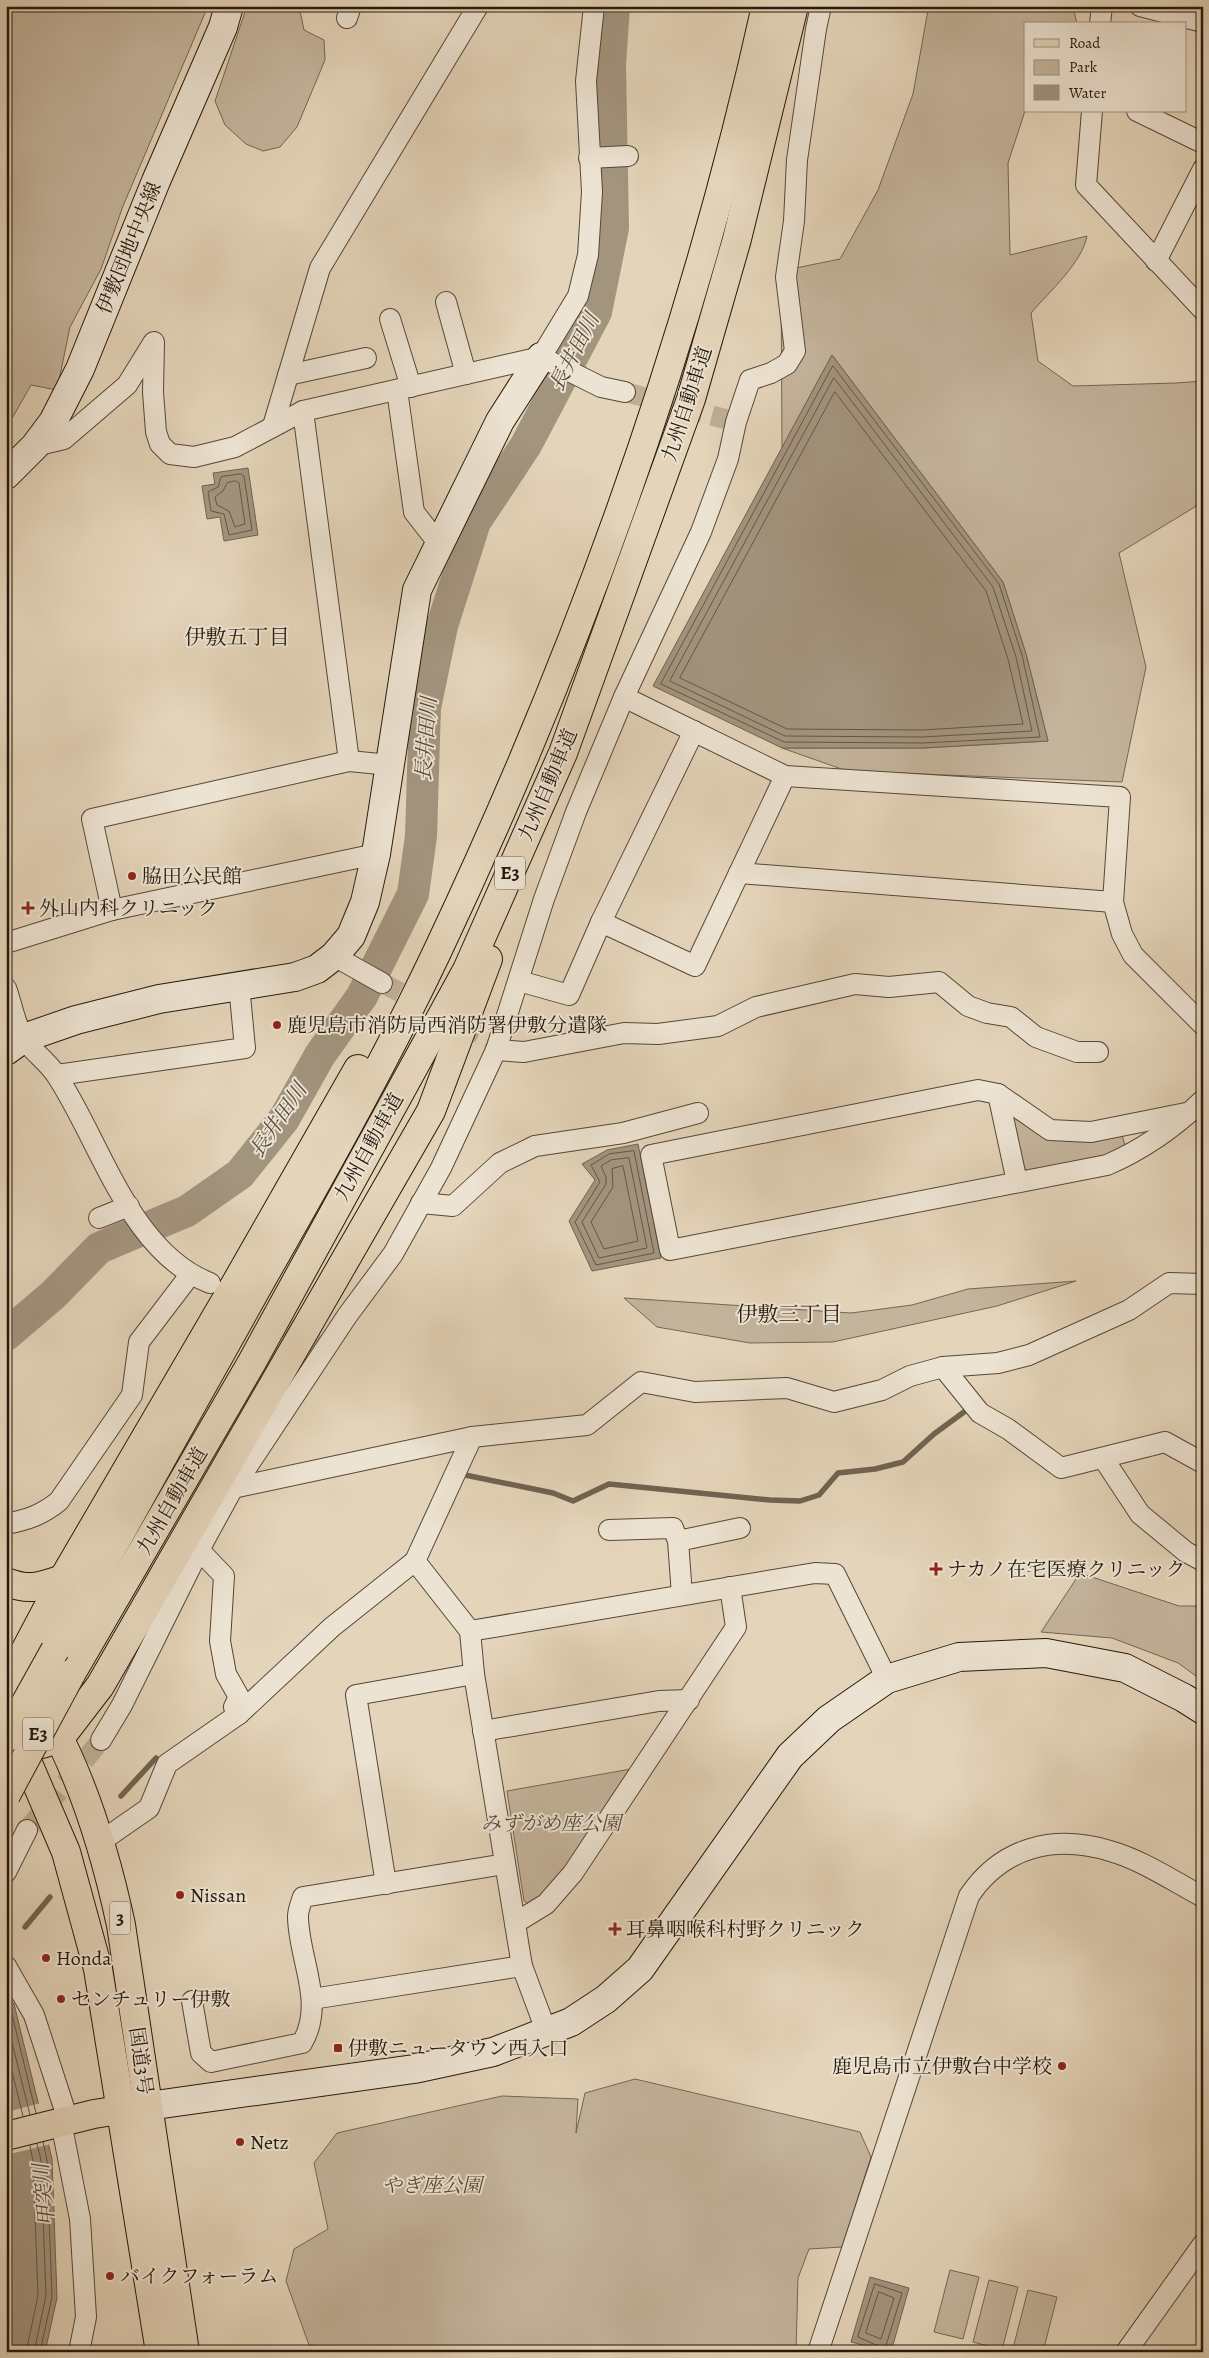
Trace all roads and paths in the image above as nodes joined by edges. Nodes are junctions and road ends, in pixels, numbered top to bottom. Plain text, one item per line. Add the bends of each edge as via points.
1 (229, 6) edge
2 (478, 6) edge
3 (594, 6) edge
4 (766, 6) edge
5 (794, 6) edge
6 (821, 6) edge
7 (1102, 6) edge
8 (1140, 6) edge
9 (1100, 22) edge
10 (1203, 22) edge
11 (1092, 112) edge
12 (1139, 112) edge
13 (1203, 143) edge
14 (628, 156) dead end
15 (589, 158) junction
16 (1203, 169) edge
17 (1156, 261) junction
18 (446, 302) dead end
19 (1203, 310) edge
20 (390, 319) dead end
21 (366, 358) dead end
22 (545, 358) junction
23 (466, 374) junction
24 (288, 375) junction
25 (404, 389) junction
26 (625, 392) tunnel mouth
27 (303, 411) junction
28 (273, 426) junction
29 (35, 446) junction
30 (6, 475) edge
31 (439, 544) junction
32 (624, 697) junction
33 (694, 731) junction
34 (563, 754) junction
35 (349, 761) junction
36 (390, 765) junction
37 (784, 776) junction
38 (486, 846) junction
39 (376, 854) junction
40 (739, 873) junction
41 (1113, 902) junction
42 (112, 910) junction
43 (601, 922) junction
44 (6, 943) edge
45 (342, 960) junction
46 (519, 981) junction
47 (380, 982) tunnel mouth
48 (239, 985) junction
49 (6, 988) edge
50 (1203, 1025) edge
51 (15, 1044) edge
52 (496, 1050) junction
53 (1098, 1052) dead end
54 (56, 1074) junction
55 (998, 1094) junction
56 (1196, 1106) edge
57 (698, 1113) dead end
58 (1017, 1182) junction
59 (421, 1203) junction
60 (128, 1206) junction
61 (99, 1218) dead end
62 (190, 1275) junction
63 (210, 1283) dead end
64 (1203, 1284) edge
65 (943, 1367) junction
66 (472, 1437) junction
67 (1102, 1458) junction
68 (1203, 1463) edge
69 (233, 1488) junction
70 (6, 1524) edge
71 (740, 1528) dead end
72 (609, 1530) dead end
73 (678, 1541) junction
74 (199, 1550) junction
75 (415, 1561) junction
76 (1203, 1561) edge
77 (63, 1579) junction
78 (6, 1582) edge
79 (730, 1587) junction
80 (682, 1595) junction
81 (470, 1630) junction
82 (12, 1652) edge
83 (474, 1674) junction
84 (887, 1680) junction
85 (6, 1687) edge
86 (689, 1700) junction
87 (1203, 1710) edge
88 (6, 1714) edge
89 (239, 1714) junction
90 (484, 1731) junction
91 (60, 1738) junction
92 (101, 1740) tunnel mouth
93 (13, 1742) edge
94 (6, 1795) edge
95 (27, 1830) tunnel mouth
96 (100, 1842) junction
97 (505, 1864) junction
98 (6, 1872) edge
99 (386, 1884) junction
100 (1203, 1897) edge
101 (515, 1923) junction
102 (6, 1966) edge
103 (522, 1966) junction
104 (312, 2000) junction
105 (192, 2001) dead end
106 (547, 2033) junction
107 (148, 2106) junction
108 (121, 2110) junction
109 (65, 2121) junction
110 (6, 2136) edge
111 (1203, 2244) edge
112 (79, 2352) edge
113 (160, 2352) edge
114 (185, 2352) edge
115 (818, 2352) edge
116 (1126, 2352) edge

1 - 29 street, 伊敷団地中央線 via 80,369 53,422
2 - 24 street via 320,268
3 - 15 street via 586,80
4 - 38 main road, 九州自動車道 / E3 via 711,232 652,426 558,674
5 - 34 main road, 九州自動車道 / E3 via 737,239 691,399
6 - 32 street via 797,160 794,221 786,277 795,351 787,364 750,380 728,459 701,532
7 - 9 street
8 - 10 street
11 - 17 street via 1086,185
12 - 13 street
14 - 15 street
15 - 22 street via 592,226 582,280 578,296
16 - 17 street
17 - 19 street
18 - 23 street
20 - 25 street
21 - 24 street
22 - 23 street
22 - 26 street via 601,387
22 - 31 street via 500,421
23 - 25 street
24 - 28 street
25 - 27 street
25 - 31 street via 414,512
27 - 28 street
27 - 35 street
28 - 29 street via 236,447 194,457 170,454 160,444 156,432 154,342 128,386 64,439
29 - 30 street, 伊敷団地中央線
31 - 36 street via 417,590
32 - 33 street
32 - 46 street via 576,812 544,899
33 - 37 street
33 - 43 street
34 - 91 main road via 432,1111 100,1686
34 - 94 main road, 九州自動車道 / E3, bridge via 467,970 252,1362 71,1674
35 - 36 street
35 - 42 street via 92,819
36 - 39 street
37 - 40 street
37 - 41 street via 1120,797
38 - 77 main road via 238,1281
38 - 93 main road, 九州自動車道 / E3, bridge via 436,956 339,1144 54,1650
39 - 42 street
39 - 45 street via 364,902
40 - 41 street
40 - 43 street via 695,966
41 - 50 street via 1122,934 1133,955
42 - 44 street
43 - 46 street via 569,995
45 - 47 street
45 - 48 street via 295,976
46 - 52 street
48 - 51 street via 159,999 76,1020
48 - 54 street via 245,1048
49 - 51 street
51 - 54 street
52 - 53 street via 524,1052 624,1033 658,1034 718,1026 756,1007 855,984 905,986 939,982 968,1006 1011,1017 1036,1037 1077,1052
52 - 59 street via 441,1168
54 - 60 street
55 - 56 street via 1050,1130 1091,1132
55 - 58 street
55 - 58 street via 978,1090 651,1155 670,1250
56 - 58 street via 1135,1153 1107,1165
57 - 59 street via 623,1133 535,1146 500,1163 453,1206
59 - 69 street via 393,1254 321,1348
60 - 61 street
60 - 62 street via 151,1239
62 - 63 street
62 - 70 street via 139,1342 132,1395 59,1501 32,1519
64 - 65 street via 1169,1283 1128,1310 1029,1355 998,1363
65 - 66 street via 910,1376 882,1390 834,1402 787,1388 695,1392 641,1382 586,1424
65 - 67 street via 980,1413 1061,1468
66 - 69 street
66 - 75 street
67 - 68 street via 1166,1442
67 - 76 street via 1140,1514 1186,1552
69 - 74 street
71 - 73 street
72 - 73 street via 673,1528
73 - 80 street
74 - 89 street via 224,1576 220,1641 226,1674 239,1697 234,1707
74 - 92 street via 122,1705
75 - 81 street
75 - 89 street via 332,1627
77 - 78 main road via 26,1589
77 - 82 main road
79 - 80 street
79 - 84 street via 815,1573 835,1574
79 - 86 street via 736,1627
80 - 81 street
81 - 83 street
82 - 85 main road
82 - 91 main road, 国道3号 / 3
83 - 90 street
83 - 99 street via 356,1695
84 - 87 street via 959,1658 1046,1654 1125,1668
84 - 106 street via 829,1719 790,1756 640,1969 606,1999
86 - 90 street via 658,1701
86 - 101 street via 574,1873 546,1904
88 - 93 main road, 国道3号 / 3
89 - 96 street via 167,1764 149,1808
90 - 97 street
91 - 93 main road via 42,1744
91 - 96 main road, 国道3号 / 3
93 - 108 main road, 国道3号 / 3 via 63,1845 79,1895 98,1968
95 - 98 street
96 - 107 main road, 国道3号 / 3 via 121,1925
97 - 99 street
97 - 101 street
99 - 104 street via 303,1897 298,1914
100 - 115 street via 1112,1851 1081,1844 1043,1845 1025,1850 980,1879 969,1896
101 - 103 street
102 - 109 street via 34,2015
103 - 104 street
103 - 106 street
104 - 105 street via 310,2030 302,2043 211,2062 201,2053
106 - 107 street via 493,2052 414,2070
107 - 108 main road
107 - 114 main road, 国道3号 / 3
108 - 109 main road
108 - 113 main road, 国道3号 / 3
109 - 110 main road
109 - 112 street via 80,2219 86,2317
111 - 116 street

